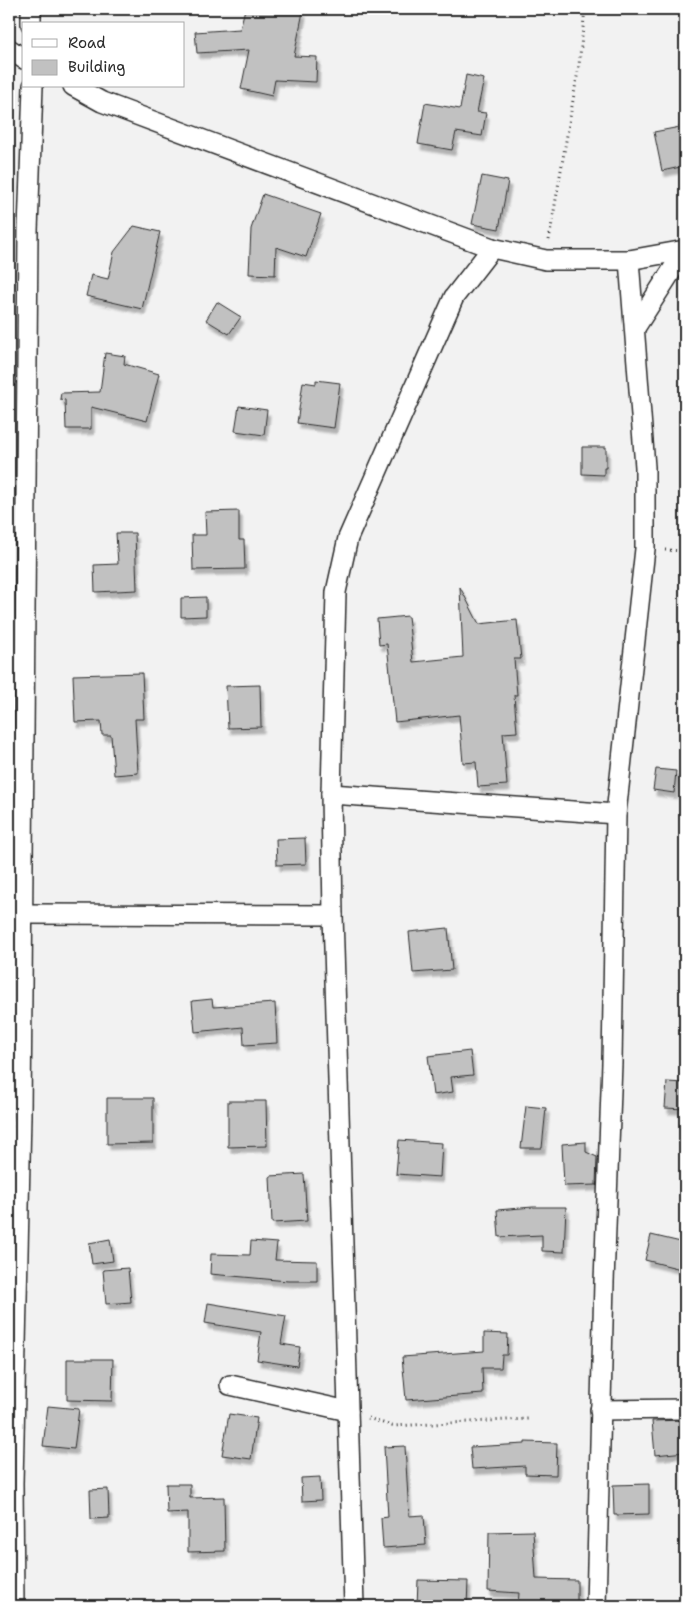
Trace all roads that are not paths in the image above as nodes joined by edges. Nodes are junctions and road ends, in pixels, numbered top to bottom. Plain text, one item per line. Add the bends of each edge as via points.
1 (31, 9) edge
2 (32, 22) edge
3 (9, 49) edge
4 (22, 58) edge
5 (33, 88) edge
6 (77, 88) edge
7 (492, 248) junction
8 (685, 250) edge
9 (629, 260) junction
10 (635, 328) junction
11 (331, 794) junction
12 (616, 814) junction
13 (23, 914) junction
14 (333, 915) junction
15 (230, 1385) dead end
16 (685, 1409) edge
17 (600, 1410) junction
18 (348, 1411) junction
19 (14, 1606) edge
20 (354, 1606) edge
21 (596, 1606) edge

1 - 2 street
3 - 4 street
5 - 13 street via 28,241
6 - 7 street via 102,102
7 - 9 street via 546,260
7 - 11 street via 454,297 348,538 336,592
8 - 9 street
8 - 10 street
9 - 10 street
10 - 12 street via 645,467 645,549
11 - 12 street
11 - 14 street
12 - 17 street via 612,1063
13 - 14 street
13 - 19 street
14 - 18 street
15 - 18 street
16 - 17 street
17 - 21 street
18 - 20 street

